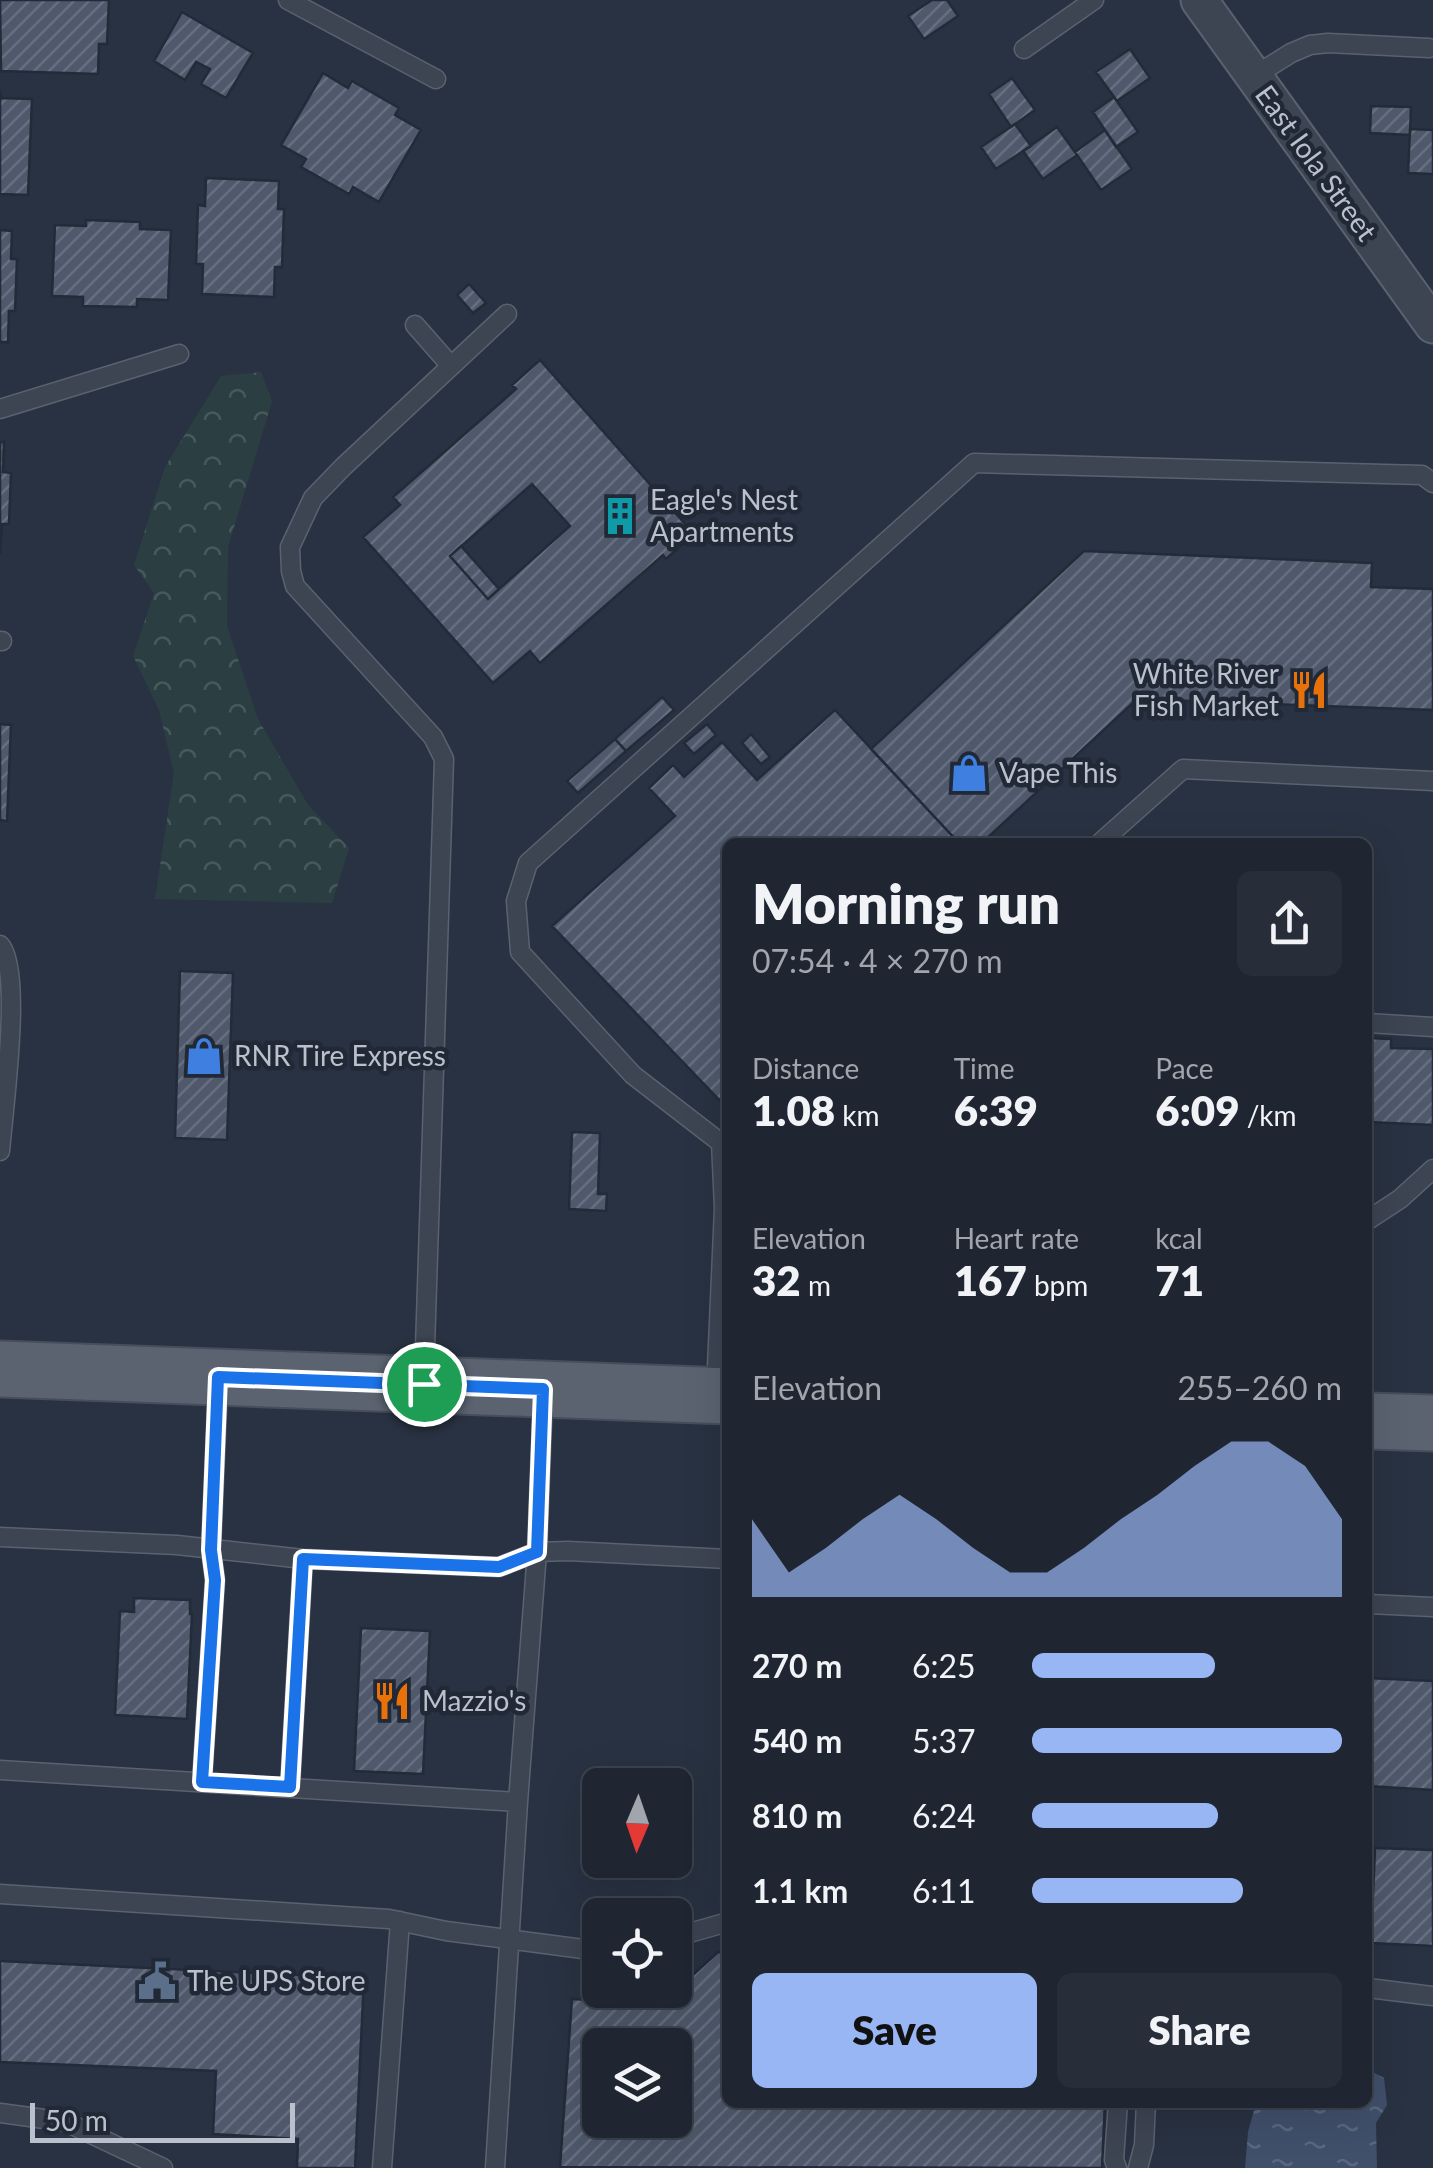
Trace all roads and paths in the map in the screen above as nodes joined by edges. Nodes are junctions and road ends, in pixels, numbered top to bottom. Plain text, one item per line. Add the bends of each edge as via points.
1 (288, 0) edge
2 (1094, 0) edge
3 (1199, 0) edge
4 (1429, 48) dead end
5 (1024, 49) dead end
6 (1254, 76) junction
7 (436, 79) dead end
8 (506, 314) dead end
9 (1433, 325) edge
10 (415, 326) dead end
11 (179, 354) dead end
12 (451, 366) junction
13 (0, 409) edge
14 (1433, 482) edge
15 (1433, 781) edge
16 (1104, 838) edge
17 (0, 946) edge
18 (6, 988) edge
19 (1372, 1022) edge
20 (1433, 1027) edge
21 (722, 1144) edge
22 (0, 1152) edge
23 (1433, 1169) edge
24 (1372, 1217) edge
25 (0, 1369) edge
26 (218, 1377) junction
27 (424, 1384) junction
28 (543, 1389) junction
29 (722, 1396) edge
30 (1372, 1420) edge
31 (1433, 1423) edge
32 (0, 1537) edge
33 (211, 1550) junction
34 (537, 1552) junction
35 (303, 1559) junction
36 (722, 1559) edge
37 (1372, 1604) edge
38 (1433, 1607) edge
39 (0, 1770) edge
40 (202, 1782) junction
41 (290, 1787) junction
42 (518, 1802) junction
43 (0, 1894) edge
44 (400, 1921) junction
45 (722, 1924) edge
46 (692, 1932) edge
47 (511, 1939) junction
48 (582, 1949) edge
49 (1372, 1988) edge
50 (1433, 1996) edge
51 (1118, 2108) edge
52 (1146, 2108) edge
53 (0, 2113) edge
54 (163, 2168) edge
55 (382, 2168) edge
56 (495, 2168) edge
57 (1117, 2168) edge
58 (1138, 2168) edge

1 - 7 lane
2 - 5 lane
3 - 6 street, East Iola Street
4 - 6 lane via 1310,45
6 - 9 street, East Iola Street
8 - 12 lane
10 - 12 lane
11 - 13 lane
12 - 27 lane via 313,498 290,547 295,586 434,737 444,759
14 - 21 lane via 1422,476 974,463 528,863 516,901 520,952 633,1075
15 - 16 lane via 1183,768
17 - 18 lane via 7,952
18 - 22 lane
19 - 20 lane
23 - 24 lane
25 - 26 main road
26 - 27 main road
26 - 33 lane
27 - 28 main road
28 - 29 main road
28 - 34 lane
30 - 31 main road
32 - 33 lane
33 - 35 lane
33 - 40 lane via 215,1580
34 - 35 lane via 499,1567
34 - 36 lane
34 - 42 lane
35 - 41 lane
37 - 38 lane
39 - 40 lane
40 - 41 lane
41 - 42 lane
42 - 47 lane
43 - 44 lane
44 - 47 lane
44 - 55 lane
45 - 46 lane
47 - 48 lane
47 - 56 lane
49 - 50 lane
51 - 57 lane
52 - 58 lane
53 - 54 lane via 66,2122

